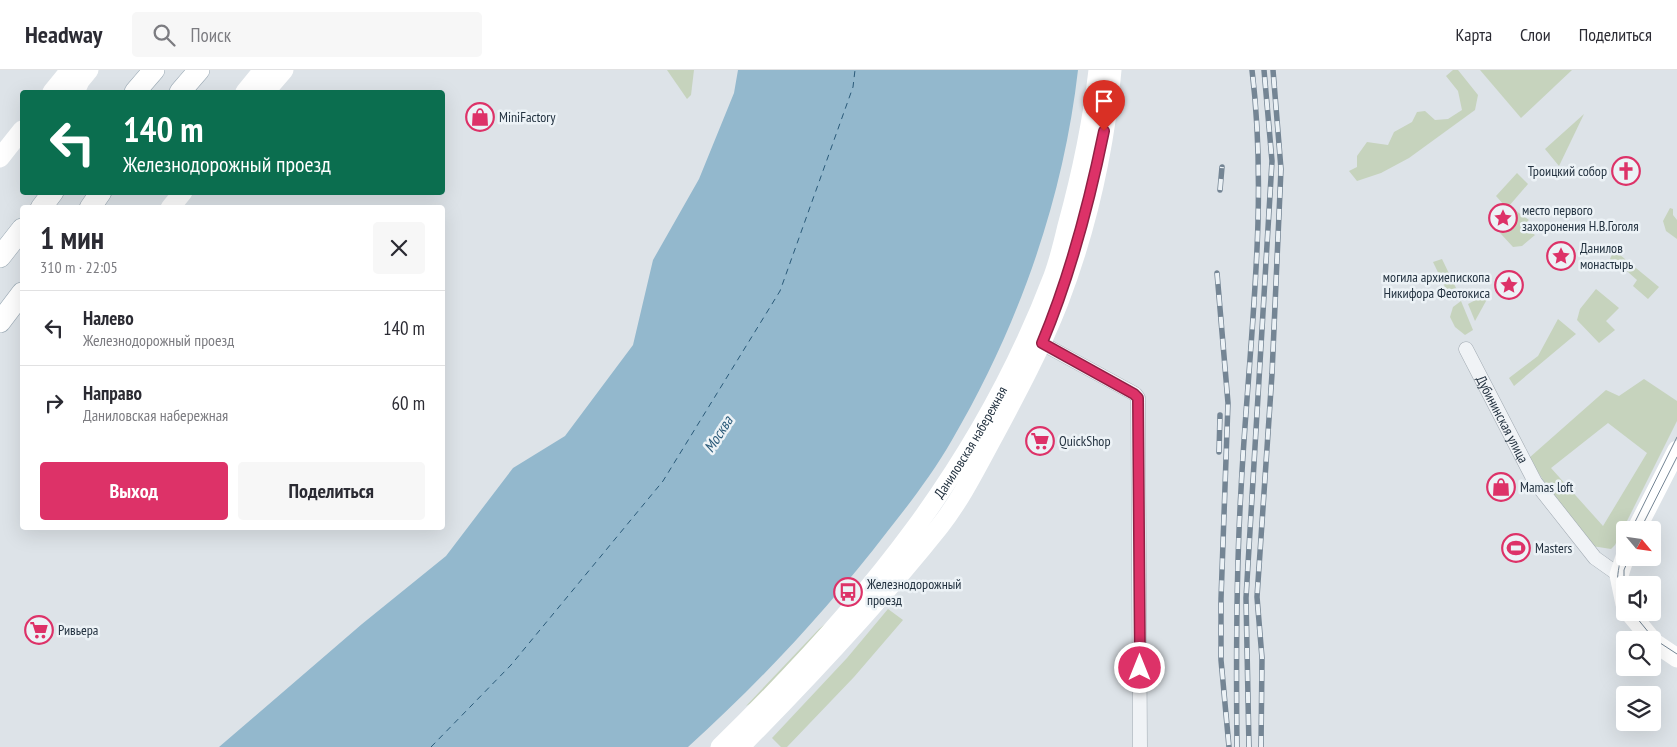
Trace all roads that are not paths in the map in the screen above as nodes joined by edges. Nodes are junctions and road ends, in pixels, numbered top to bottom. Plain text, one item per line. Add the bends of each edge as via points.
1 (70, 70) edge
2 (89, 70) edge
3 (154, 70) edge
4 (199, 70) edge
5 (264, 70) edge
6 (284, 70) edge
7 (1098, 70) edge
8 (1112, 70) edge
9 (54, 90) edge
10 (76, 90) edge
11 (137, 90) edge
12 (182, 90) edge
13 (247, 90) edge
14 (267, 90) edge
15 (20, 133) edge
16 (0, 158) edge
17 (181, 195) edge
18 (172, 205) edge
19 (20, 231) edge
20 (0, 256) edge
21 (20, 297) edge
22 (0, 322) edge
23 (1035, 340) junction
24 (1466, 349) dead end
25 (1677, 450) edge
26 (1641, 521) edge
27 (1622, 566) edge
28 (1619, 575) joint
29 (1637, 621) edge
30 (1645, 631) edge
31 (1661, 646) edge
32 (1677, 658) edge
33 (720, 747) edge
34 (740, 747) edge
35 (1140, 747) edge

1 - 9 main road
2 - 10 main road
3 - 11 main road
4 - 12 main road
5 - 13 main road
6 - 14 main road
7 - 23 main road, Даниловская набережная via 1077,189
8 - 23 main road, Даниловская набережная via 1108,112 1093,187 1070,268
15 - 16 main road
17 - 18 main road
19 - 20 main road
21 - 22 main road
23 - 33 main road, Даниловская набережная via 944,490 899,552 826,639
23 - 34 main road, Даниловская набережная via 964,492 850,633
23 - 35 street via 1138,398
24 - 28 street, Дубининская улица via 1535,482 1595,558
25 - 26 main road
27 - 28 main road
29 - 30 main road
31 - 32 main road

